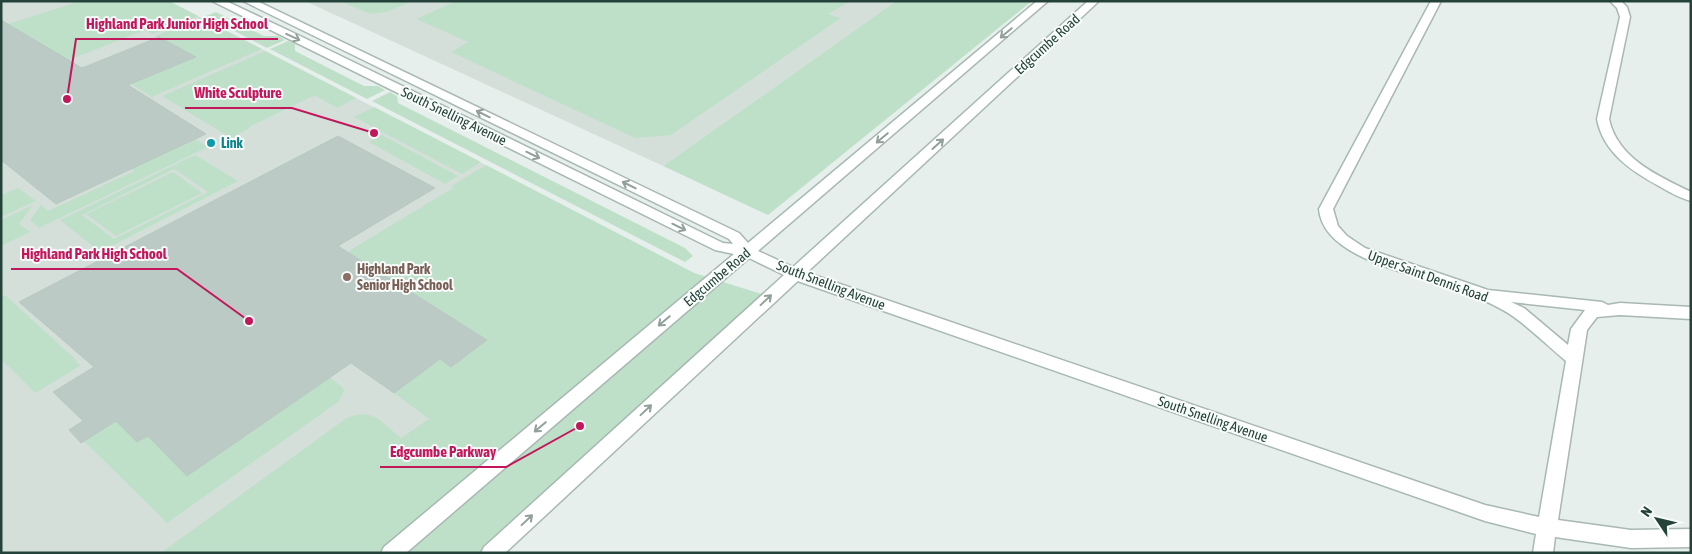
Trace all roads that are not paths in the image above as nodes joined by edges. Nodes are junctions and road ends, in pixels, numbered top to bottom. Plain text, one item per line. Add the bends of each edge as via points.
1 (217, 1) edge
2 (248, 1) edge
3 (1043, 1) edge
4 (1094, 1) edge
5 (1436, 1) edge
6 (1615, 1) edge
7 (1691, 197) edge
8 (747, 251) junction
9 (794, 274) junction
10 (1480, 292) junction
11 (1620, 309) junction
12 (1691, 313) edge
13 (1574, 359) junction
14 (1548, 527) junction
15 (1691, 538) edge
16 (391, 553) edge
17 (491, 553) edge
18 (1543, 553) edge

1 -> 8 street, South Snelling Avenue via 720,247
8 -> 2 street, South Snelling Avenue via 734,236
3 -> 8 street, Edgcumbe Road
9 -> 4 street, Edgcumbe Road
5 - 10 street, Upper Saint Dennis Road via 1326,209 1326,217 1335,233 1360,251
6 - 7 street via 1622,7 1625,17 1603,119 1607,135 1618,152 1632,164
8 - 9 street, South Snelling Avenue
8 -> 16 street, Edgcumbe Road
9 - 14 street, South Snelling Avenue via 1485,514
17 -> 9 street, Edgcumbe Road
10 - 11 street
10 - 13 street, Upper Saint Dennis Road via 1518,312
11 - 12 street
11 - 13 street via 1592,312 1579,329
13 - 14 street
14 - 15 street, South Snelling Avenue via 1646,542
14 - 18 street

